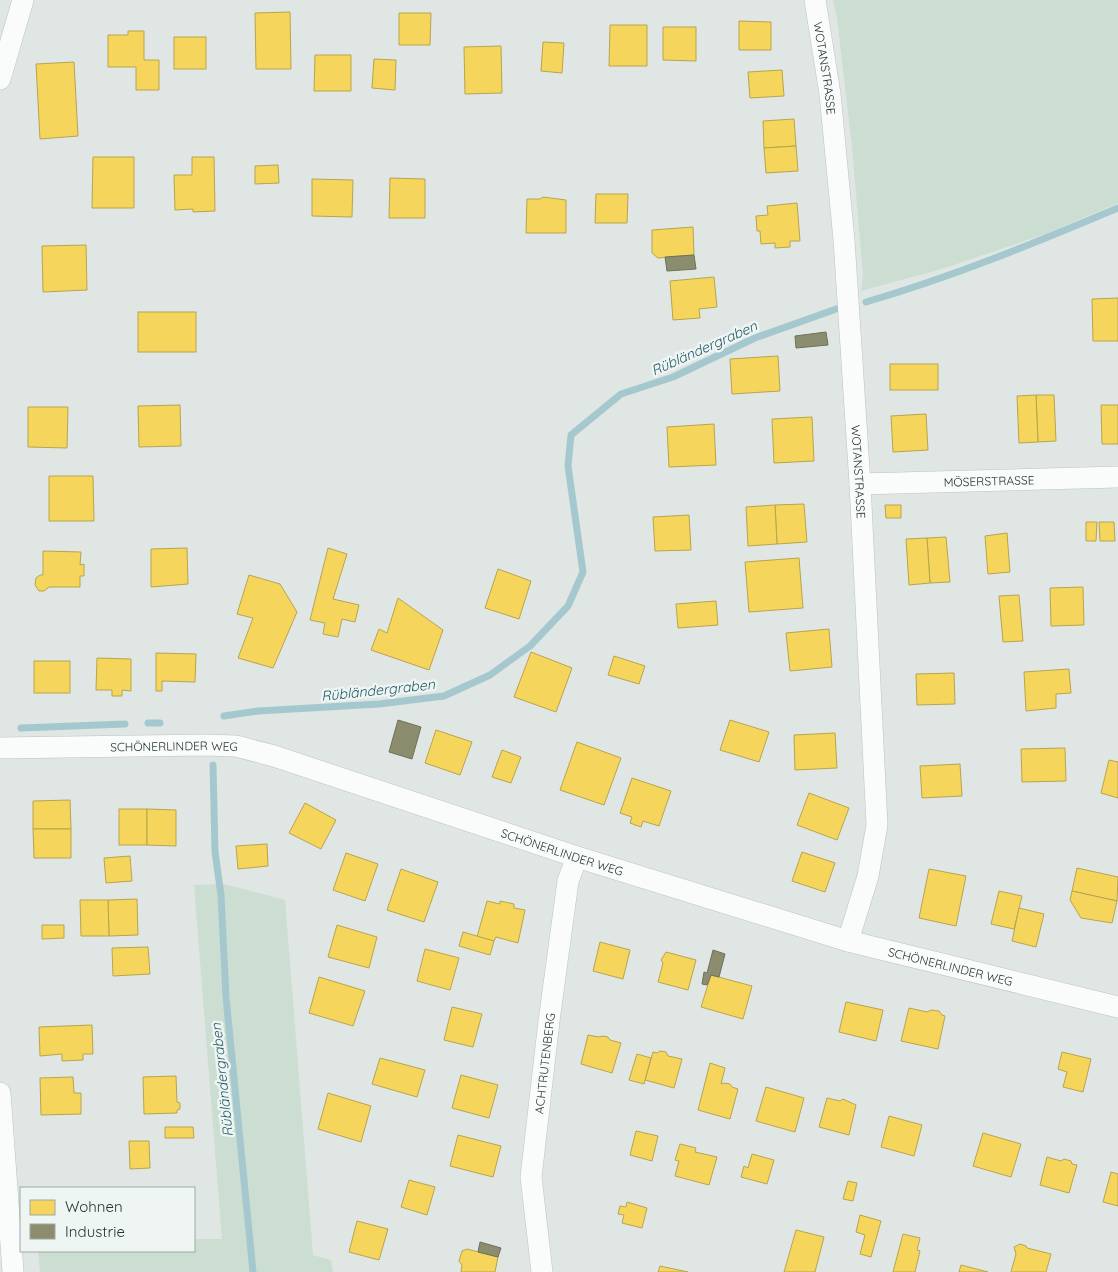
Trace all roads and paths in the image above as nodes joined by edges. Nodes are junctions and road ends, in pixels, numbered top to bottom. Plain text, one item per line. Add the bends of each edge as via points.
1 (23, 0) edge
2 (815, 0) edge
3 (0, 79) edge
4 (1118, 477) edge
5 (860, 484) junction
6 (0, 748) edge
7 (577, 857) junction
8 (848, 941) junction
9 (1118, 1007) edge
10 (0, 1093) edge
11 (13, 1272) edge
12 (542, 1272) edge

1 - 3 street
2 - 5 street, WOTANSTRASSE via 830,94 844,240
4 - 5 street, MÖSERSTRASSE
5 - 8 street, WOTANSTRASSE via 876,825 868,876
6 - 7 street, SCHÖNERLINDER WEG via 236,746
7 - 8 street, SCHÖNERLINDER WEG
7 - 12 street, ACHTRUTENBERG via 568,882 531,1177
8 - 9 street, SCHÖNERLINDER WEG
10 - 11 street

